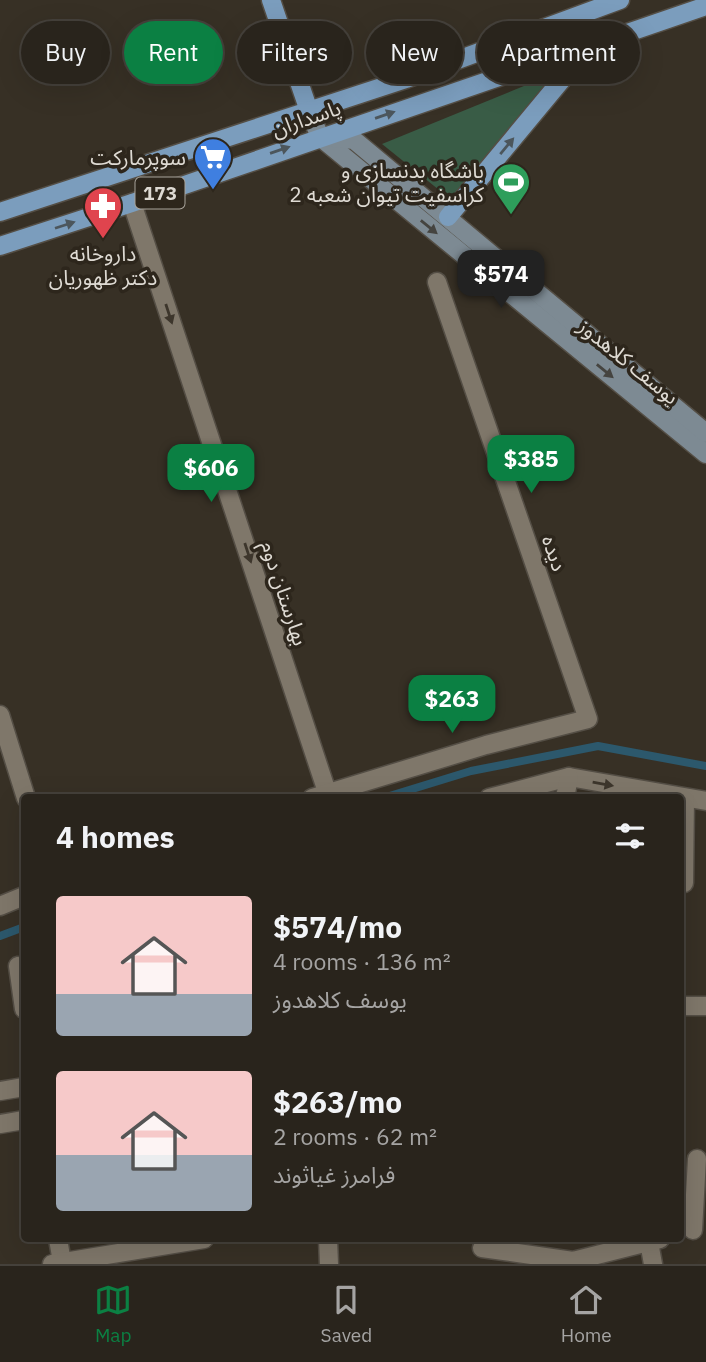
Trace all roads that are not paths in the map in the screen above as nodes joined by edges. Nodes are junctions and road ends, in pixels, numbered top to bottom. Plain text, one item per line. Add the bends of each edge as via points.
1 (271, 0) edge
2 (620, 0) edge
3 (706, 6) edge
4 (640, 29) edge
5 (477, 84) edge
6 (558, 84) edge
7 (309, 111) junction
8 (320, 137) junction
9 (132, 203) junction
10 (0, 212) edge
11 (448, 217) junction
12 (0, 246) edge
13 (438, 282) dead end
14 (706, 433) edge
15 (706, 454) edge
16 (0, 715) edge
17 (569, 778) junction
18 (25, 794) edge
19 (322, 794) edge
20 (329, 794) edge
21 (505, 794) edge
22 (566, 794) edge
23 (662, 794) edge
24 (685, 798) joint
25 (706, 801) edge
26 (684, 883) dead end
27 (21, 897) edge
28 (0, 906) edge
29 (21, 965) edge
30 (0, 972) edge
31 (684, 1006) edge
32 (706, 1006) edge
33 (21, 1088) edge
34 (0, 1091) edge
35 (21, 1120) edge
36 (0, 1124) edge
37 (697, 1159) dead end
38 (693, 1231) edge
39 (58, 1242) edge
40 (194, 1242) edge
41 (328, 1242) edge
42 (651, 1242) edge
43 (655, 1242) edge
44 (482, 1250) edge
45 (147, 1257) edge
46 (57, 1263) edge
47 (329, 1264) edge
48 (653, 1264) edge

1 - 7 main road
2 - 7 main road, پاسداران / 173
3 - 4 main road, پاسداران / 173
8 -> 5 main road, پاسداران / 173
11 -> 6 main road
7 - 8 main road
7 - 10 main road, پاسداران / 173
9 -> 8 main road, پاسداران / 173
8 - 11 main road, یوسف کلاهدوز via 354,140
8 -> 15 main road, یوسف کلاهدوز
12 -> 9 main road, پاسداران / 173
9 -> 19 street, بهارستان دوم
11 - 14 main road, یوسف کلاهدوز
13 - 20 street, دیده via 588,719
16 - 18 street
17 - 21 street
17 - 22 street
17 -> 23 street
24 - 25 street
24 - 26 street
27 - 28 street
29 - 30 street
31 - 32 street
33 - 34 street
35 - 36 street
37 - 38 street
39 - 46 street
40 - 45 street
41 - 47 street
42 - 44 street via 573,1261
43 - 48 street
45 - 46 street

